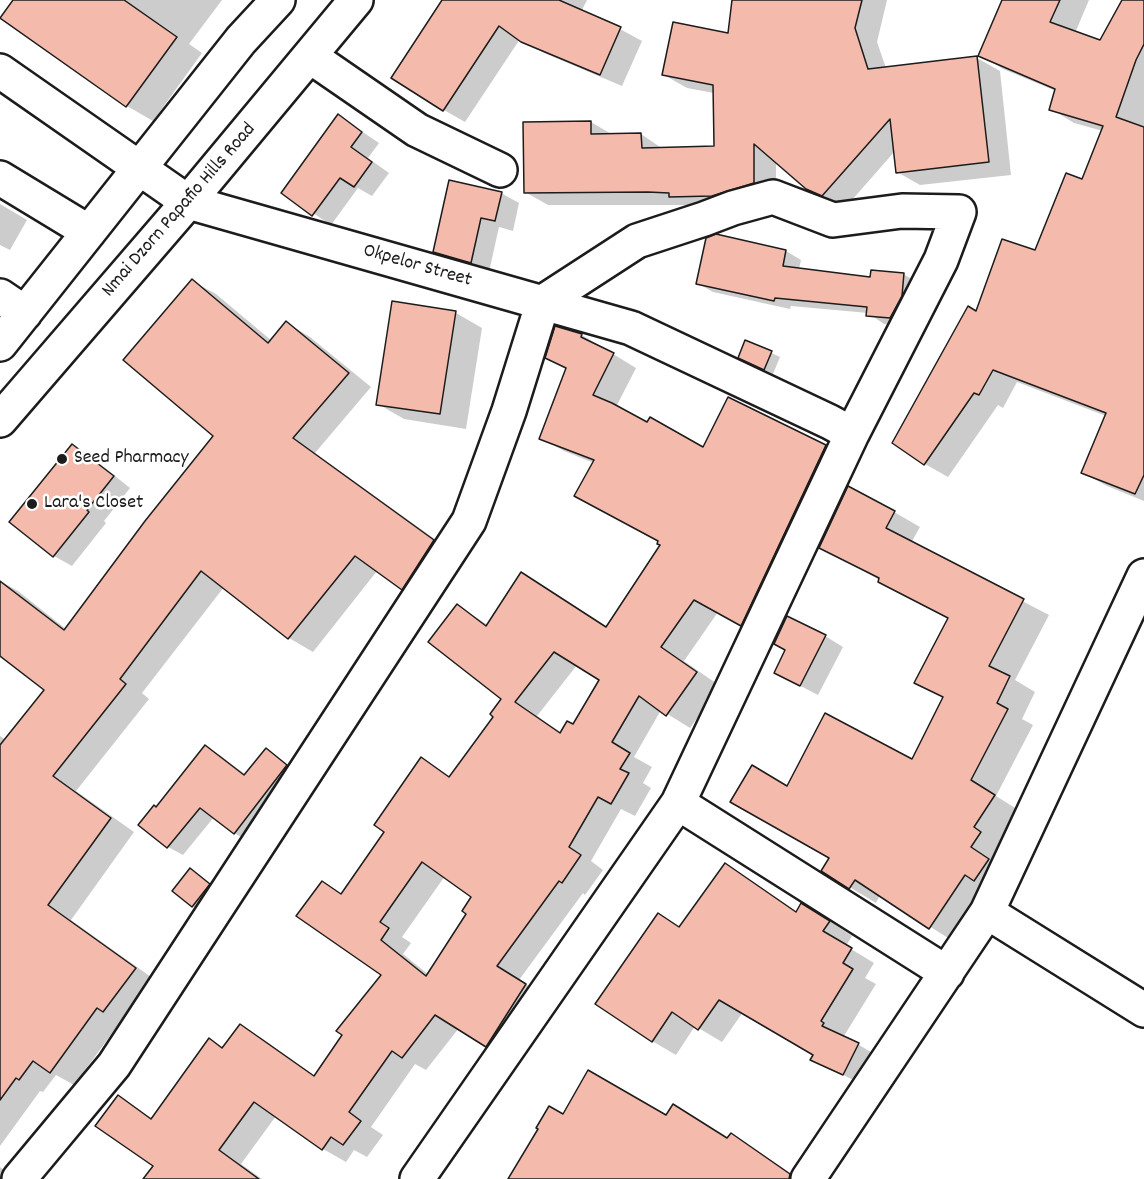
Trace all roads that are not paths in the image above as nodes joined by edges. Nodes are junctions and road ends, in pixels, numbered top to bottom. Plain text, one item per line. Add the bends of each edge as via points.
1 (278, 0) edge
2 (356, 0) edge
3 (311, 57) junction
4 (0, 71) edge
5 (140, 168) junction
6 (500, 170) dead end
7 (0, 178) edge
8 (188, 202) junction
9 (88, 232) junction
10 (543, 302) junction
11 (12, 304) edge
12 (0, 344) edge
13 (0, 420) edge
14 (852, 434) junction
15 (1144, 576) edge
16 (678, 803) junction
17 (987, 912) junction
18 (947, 973) junction
19 (1144, 1010) edge
20 (20, 1179) edge
21 (417, 1179) edge
22 (808, 1179) edge

1 - 5 street via 241,40
2 - 3 street, Nmai Dzorn Papafio Hills Road
3 - 6 street via 417,130
3 - 8 street, Nmai Dzorn Papafio Hills Road
4 - 5 street, Okpelor Street
5 - 8 street, Okpelor Street
5 - 9 street
7 - 9 street
8 - 10 street, Okpelor Street
8 - 13 street, Nmai Dzorn Papafio Hills Road
9 - 11 street
10 - 14 street, Okpelor Street via 631,328
10 - 14 street via 637,241 773,197 833,220 902,211 959,212 941,260
10 - 20 street via 469,521 114,1065
11 - 12 street
14 - 16 street
15 - 17 street
16 - 18 street
16 - 21 street
17 - 18 street
17 - 19 street
18 - 22 street

